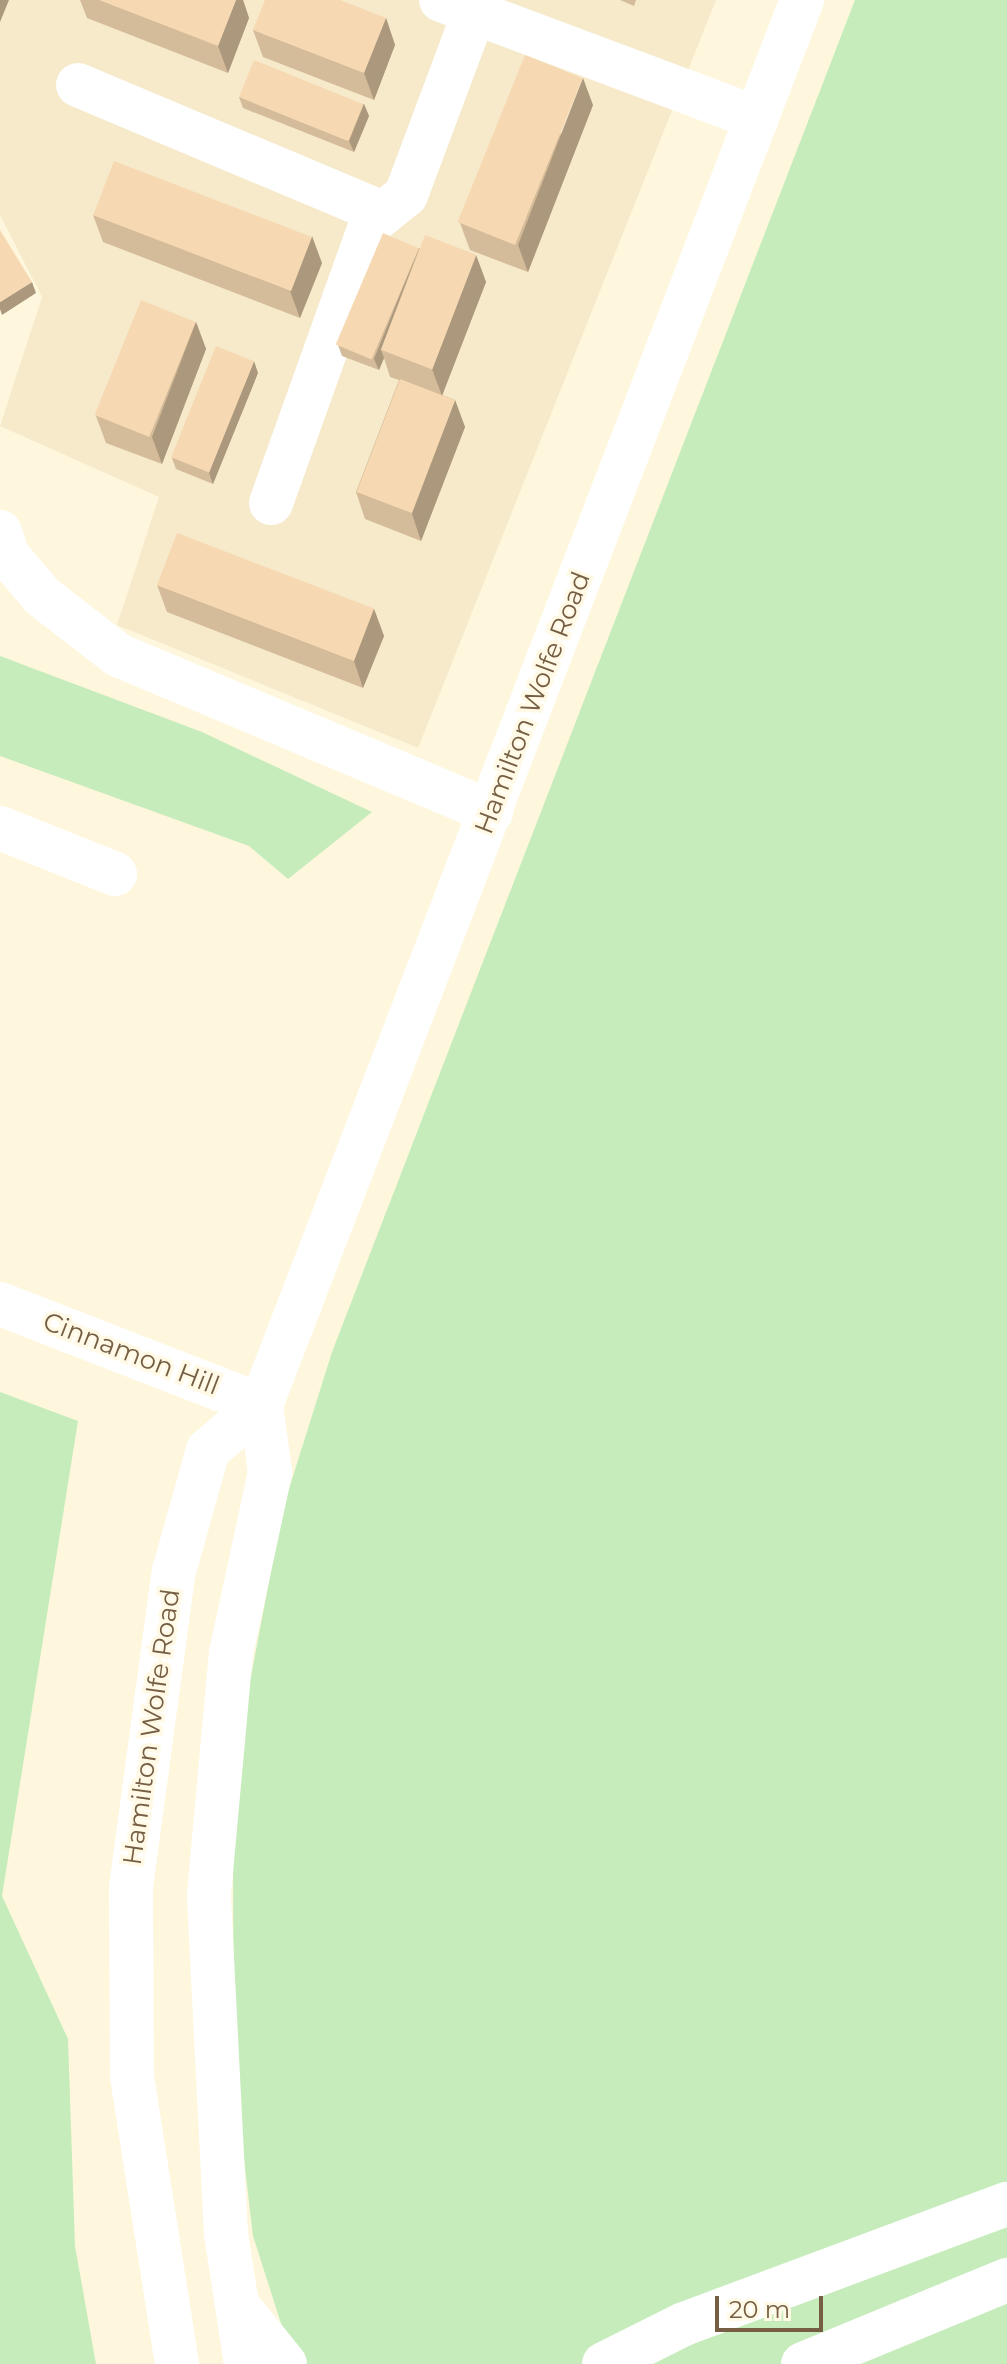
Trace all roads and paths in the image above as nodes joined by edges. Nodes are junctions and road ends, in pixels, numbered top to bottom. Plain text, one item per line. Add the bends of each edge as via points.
1 (802, 0) edge
2 (465, 4) edge
3 (78, 85) dead end
4 (757, 118) junction
5 (383, 213) junction
6 (271, 503) dead end
7 (0, 532) edge
8 (491, 812) junction
9 (0, 828) edge
10 (115, 874) dead end
11 (0, 1304) edge
12 (261, 1405) junction
13 (1007, 2204) edge
14 (1007, 2280) edge
15 (238, 2305) junction
16 (177, 2364) edge
17 (246, 2364) edge
18 (285, 2364) edge
19 (604, 2364) edge
20 (803, 2364) edge

1 - 4 street, Hamilton Wolfe Road
2 - 4 street
2 - 5 street via 406,195
3 - 5 street
4 - 8 street, Hamilton Wolfe Road
5 - 6 street via 371,223
7 - 8 street via 8,556 42,596 118,655
8 - 12 street, Hamilton Wolfe Road
9 - 10 street
11 - 12 street, Cinnamon Hill
12 - 15 street, Hamilton Wolfe Road via 270,1472 231,1653 209,1894 226,2234
12 - 16 street, Hamilton Wolfe Road via 208,1450 174,1571 131,1887 132,2077
13 - 19 street via 698,2318
14 - 20 street
15 - 17 street, Hamilton Wolfe Road
15 - 18 street

